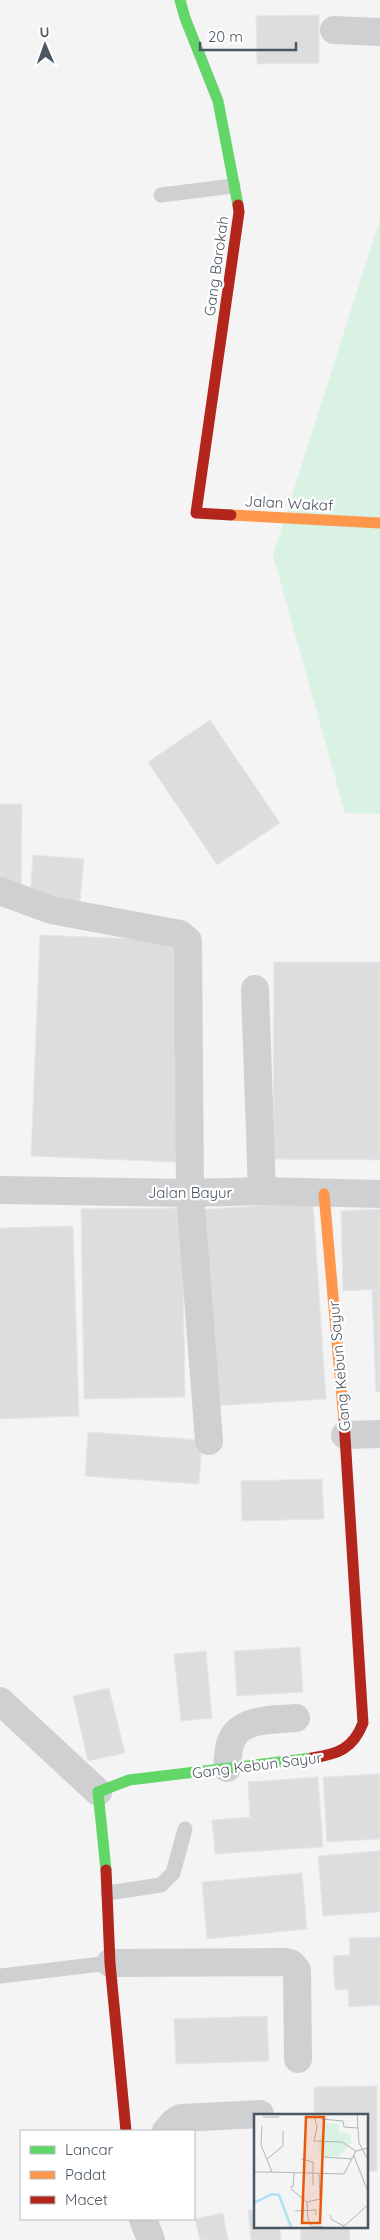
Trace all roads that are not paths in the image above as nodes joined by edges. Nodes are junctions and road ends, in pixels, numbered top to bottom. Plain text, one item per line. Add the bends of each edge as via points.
1 (180, 0) edge
2 (334, 30) dead end
3 (380, 32) edge
4 (233, 186) junction
5 (161, 195) dead end
6 (196, 513) joint
7 (380, 523) edge
8 (0, 891) edge
9 (255, 989) dead end
10 (0, 1190) edge
11 (262, 1191) junction
12 (190, 1193) junction
13 (324, 1194) junction
14 (380, 1194) edge
15 (380, 1434) edge
16 (345, 1435) junction
17 (209, 1440) dead end
18 (0, 1701) edge
19 (296, 1718) dead end
20 (227, 1768) junction
21 (98, 1792) junction
22 (185, 1829) dead end
23 (108, 1893) junction
24 (110, 1963) junction
25 (0, 1976) edge
26 (298, 2060) dead end
27 (254, 2114) edge
28 (126, 2130) edge
29 (167, 2130) edge
30 (143, 2220) edge
31 (151, 2240) edge

1 - 4 street, Gang Barokah via 218,101
2 - 3 street
4 - 5 lane
4 - 6 street, Gang Barokah via 239,212
6 - 7 street, Jalan Wakaf
8 - 12 street via 51,910 185,936 188,941
9 - 11 street
10 - 12 street, Jalan Bayur
11 - 12 street, Jalan Bayur
11 - 13 street, Jalan Bayur
12 - 17 street
13 - 14 street, Jalan Bayur
13 - 16 street, Gang Kebun Sayur
15 - 16 street
16 - 20 street, Gang Kebun Sayur via 363,1723 359,1735 352,1744 332,1756
18 - 21 street
19 - 20 street via 250,1722 230,1742
20 - 21 street, Gang Kebun Sayur via 128,1780
21 - 23 street
22 - 23 lane via 174,1873 161,1885
23 - 24 street
24 - 25 lane
24 - 26 street via 292,1964 297,1970
24 - 28 street
27 - 29 street via 181,2118
30 - 31 street

